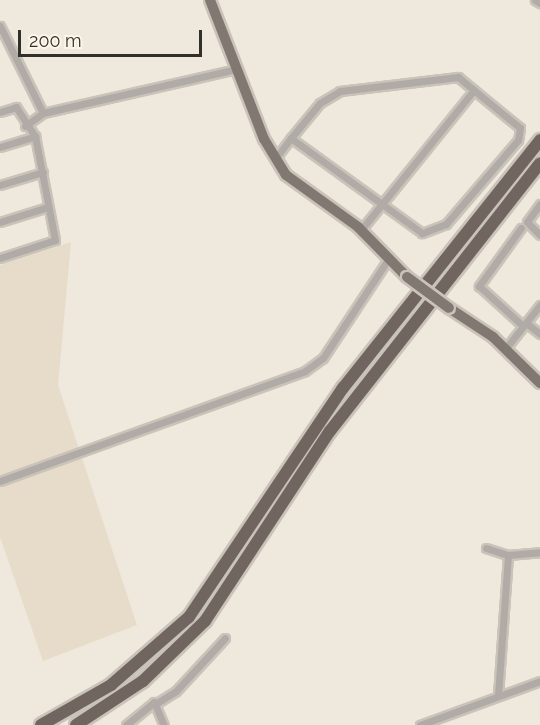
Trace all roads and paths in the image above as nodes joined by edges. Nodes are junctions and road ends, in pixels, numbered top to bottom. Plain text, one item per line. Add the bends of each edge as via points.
1 (210, 0) edge
2 (535, 0) edge
3 (540, 3) edge
4 (0, 26) edge
5 (4, 44) edge
6 (237, 69) junction
7 (474, 90) junction
8 (0, 112) edge
9 (43, 113) junction
10 (25, 126) junction
11 (35, 136) junction
12 (291, 138) junction
13 (540, 140) edge
14 (0, 147) edge
15 (275, 159) junction
16 (540, 163) edge
17 (43, 172) junction
18 (0, 185) edge
19 (540, 204) edge
20 (48, 207) junction
21 (380, 207) junction
22 (0, 222) edge
23 (521, 228) dead end
24 (361, 230) junction
25 (540, 236) edge
26 (0, 258) edge
27 (389, 258) junction
28 (540, 305) edge
29 (525, 324) junction
30 (540, 334) edge
31 (506, 348) junction
32 (540, 383) edge
33 (0, 481) edge
34 (486, 548) dead end
35 (540, 552) edge
36 (508, 555) junction
37 (225, 638) dead end
38 (540, 681) edge
39 (498, 695) junction
40 (157, 703) junction
41 (41, 725) edge
42 (76, 725) edge
43 (126, 725) edge
44 (164, 725) edge
45 (420, 725) edge

1 - 6 main road
2 - 3 street
4 - 5 street
5 - 9 street
6 - 9 street
6 - 15 main road
7 - 12 street via 458,77 340,91 320,103
7 - 21 street
7 - 21 street via 520,128 518,140 446,224 422,233
8 - 10 street via 16,107
9 - 10 street
10 - 11 street
11 - 14 street
11 - 17 street
12 - 15 street
12 - 21 street
13 - 41 highway via 343,388 189,617 111,686
15 - 24 main road via 297,186
16 - 42 highway via 330,431 205,621 143,681
17 - 18 street
17 - 20 street
19 - 25 street via 526,222
20 - 22 street
20 - 26 street via 55,240
21 - 24 street
23 - 29 street via 479,285
24 - 27 main road
27 - 31 main road, bridge via 407,277
27 - 33 street via 323,358 305,371
28 - 29 street
29 - 30 street
29 - 31 street
31 - 32 main road
34 - 36 street
35 - 36 street
36 - 39 street
37 - 40 street via 176,692
38 - 39 street
39 - 45 street
40 - 43 street via 140,710
40 - 44 street

